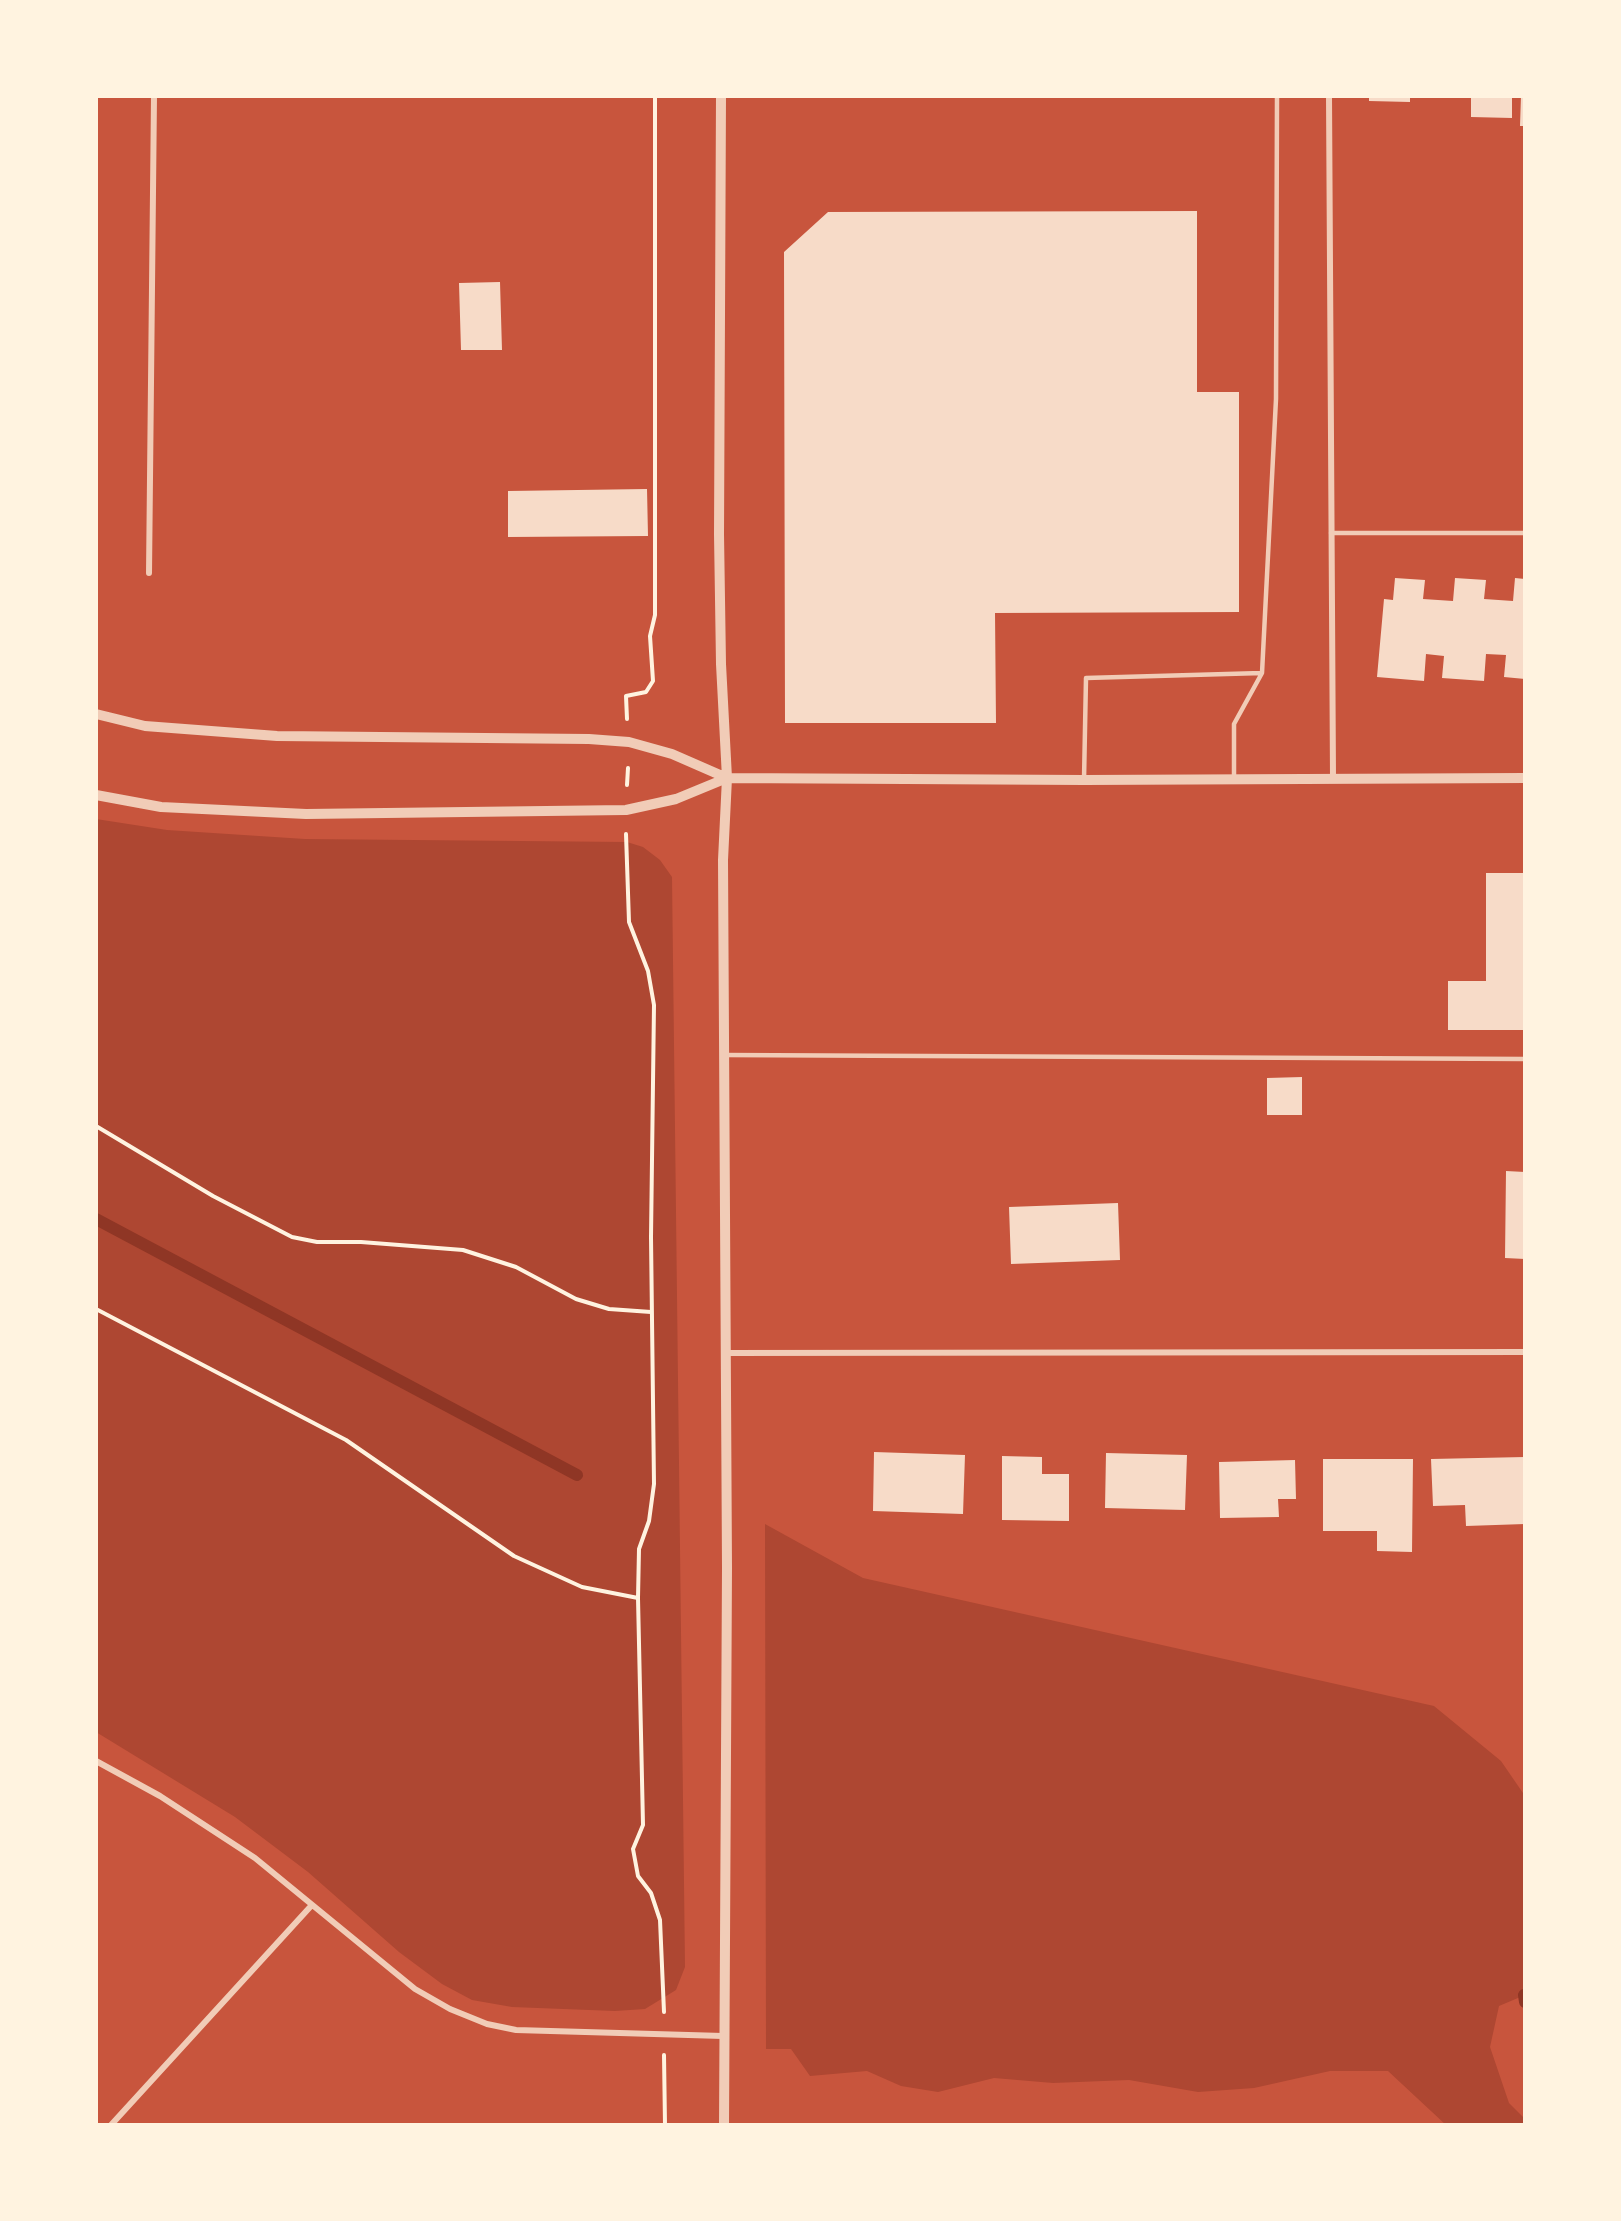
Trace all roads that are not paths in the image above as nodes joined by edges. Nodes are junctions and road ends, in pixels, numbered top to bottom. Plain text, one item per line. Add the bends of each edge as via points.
1 (154, 96) edge
2 (721, 96) edge
3 (1276, 96) edge
4 (1329, 96) edge
5 (1331, 533) junction
6 (1525, 533) edge
7 (149, 573) dead end
8 (1262, 673) junction
9 (96, 714) edge
10 (1333, 777) junction
11 (727, 778) junction
12 (1234, 778) junction
13 (1525, 778) edge
14 (1084, 780) junction
15 (96, 795) edge
16 (724, 1054) junction
17 (1525, 1059) edge
18 (1525, 1352) edge
19 (725, 1353) junction
20 (96, 1761) edge
21 (311, 1906) junction
22 (723, 2036) junction
23 (111, 2125) edge
24 (724, 2125) edge

1 - 7 street
2 - 11 street via 719,534
3 - 8 lane via 1276,399
4 - 5 street
5 - 6 lane
5 - 10 street
8 - 12 lane via 1234,724
8 - 14 lane via 1086,678
9 - 11 street via 146,726 277,736 629,742 672,754
10 - 12 street
10 - 13 street
11 - 14 street
11 - 15 street via 676,799 626,810 306,814 161,807
11 - 16 street via 723,860
12 - 14 street
16 - 17 lane
16 - 19 street
18 - 19 street
19 - 22 street
20 - 21 street via 160,1796 255,1858
21 - 22 street via 415,1989 487,2024 516,2030
21 - 23 street
22 - 24 street

